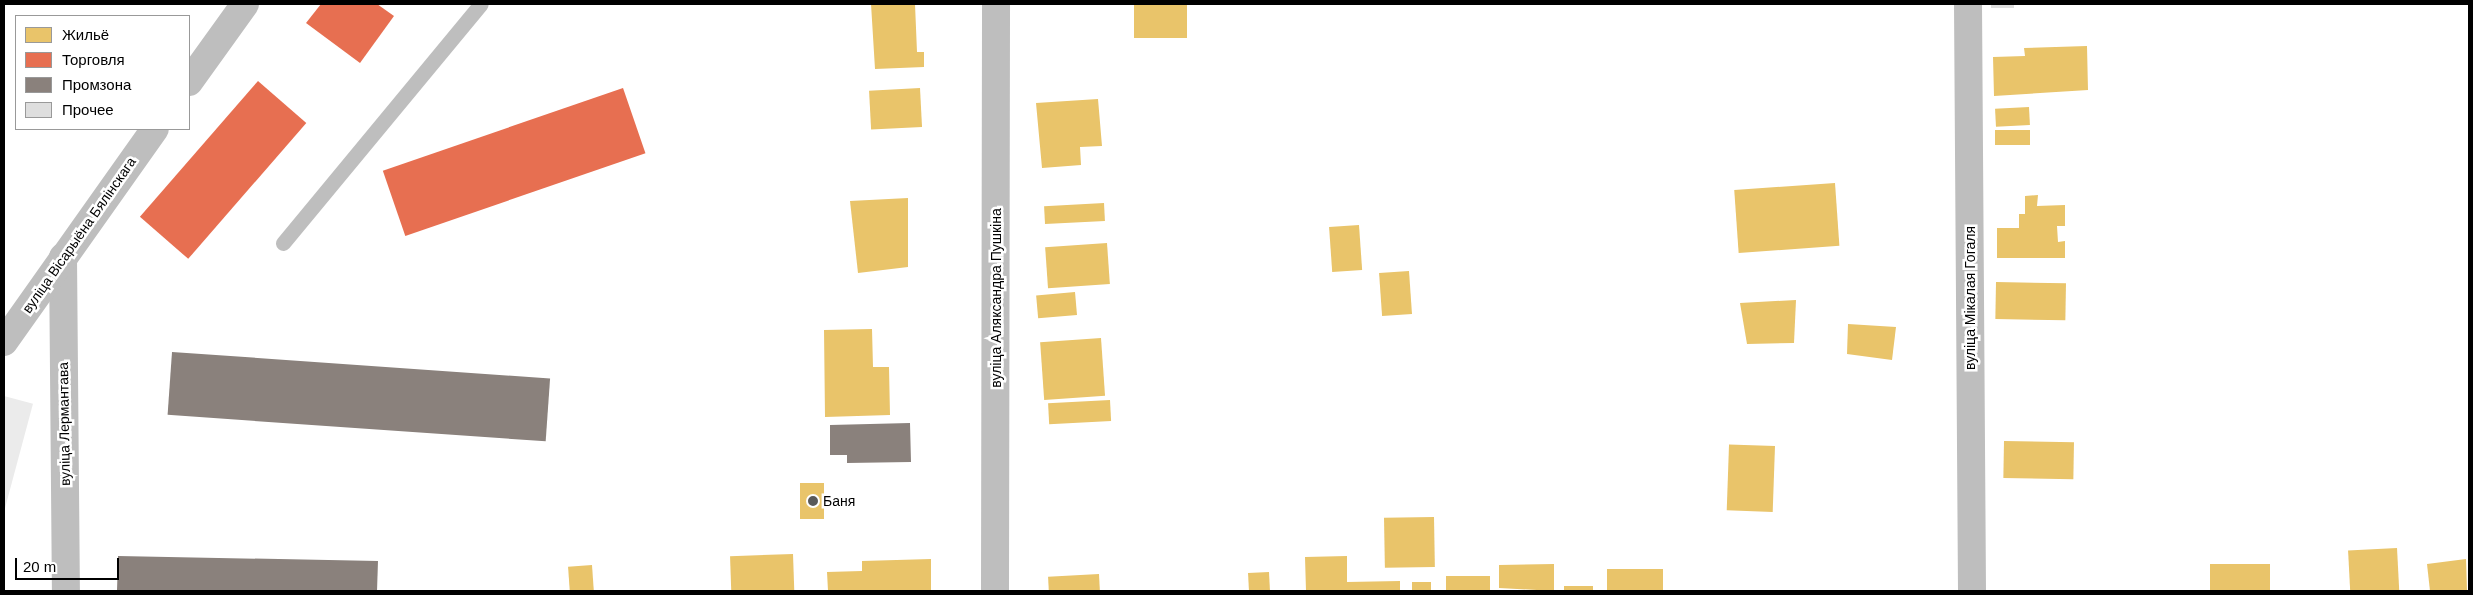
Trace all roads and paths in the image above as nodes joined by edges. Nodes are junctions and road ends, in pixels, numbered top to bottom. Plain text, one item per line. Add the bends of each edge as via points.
1 (244, 4) edge
2 (481, 4) edge
3 (996, 4) edge
4 (1968, 4) edge
5 (190, 81) edge
6 (154, 130) edge
7 (283, 243) dead end
8 (62, 257) junction
9 (4, 342) edge
10 (66, 591) edge
11 (995, 591) edge
12 (1972, 591) edge

1 - 5 street
2 - 7 lane
3 - 11 street, вуліца Аляксандра Пушкіна
4 - 12 street, вуліца Мікалая Гогаля
6 - 8 street, вуліца Вісарыёна Бялінскага
8 - 9 street, вуліца Вісарыёна Бялінскага
8 - 10 street, вуліца Лермантава

